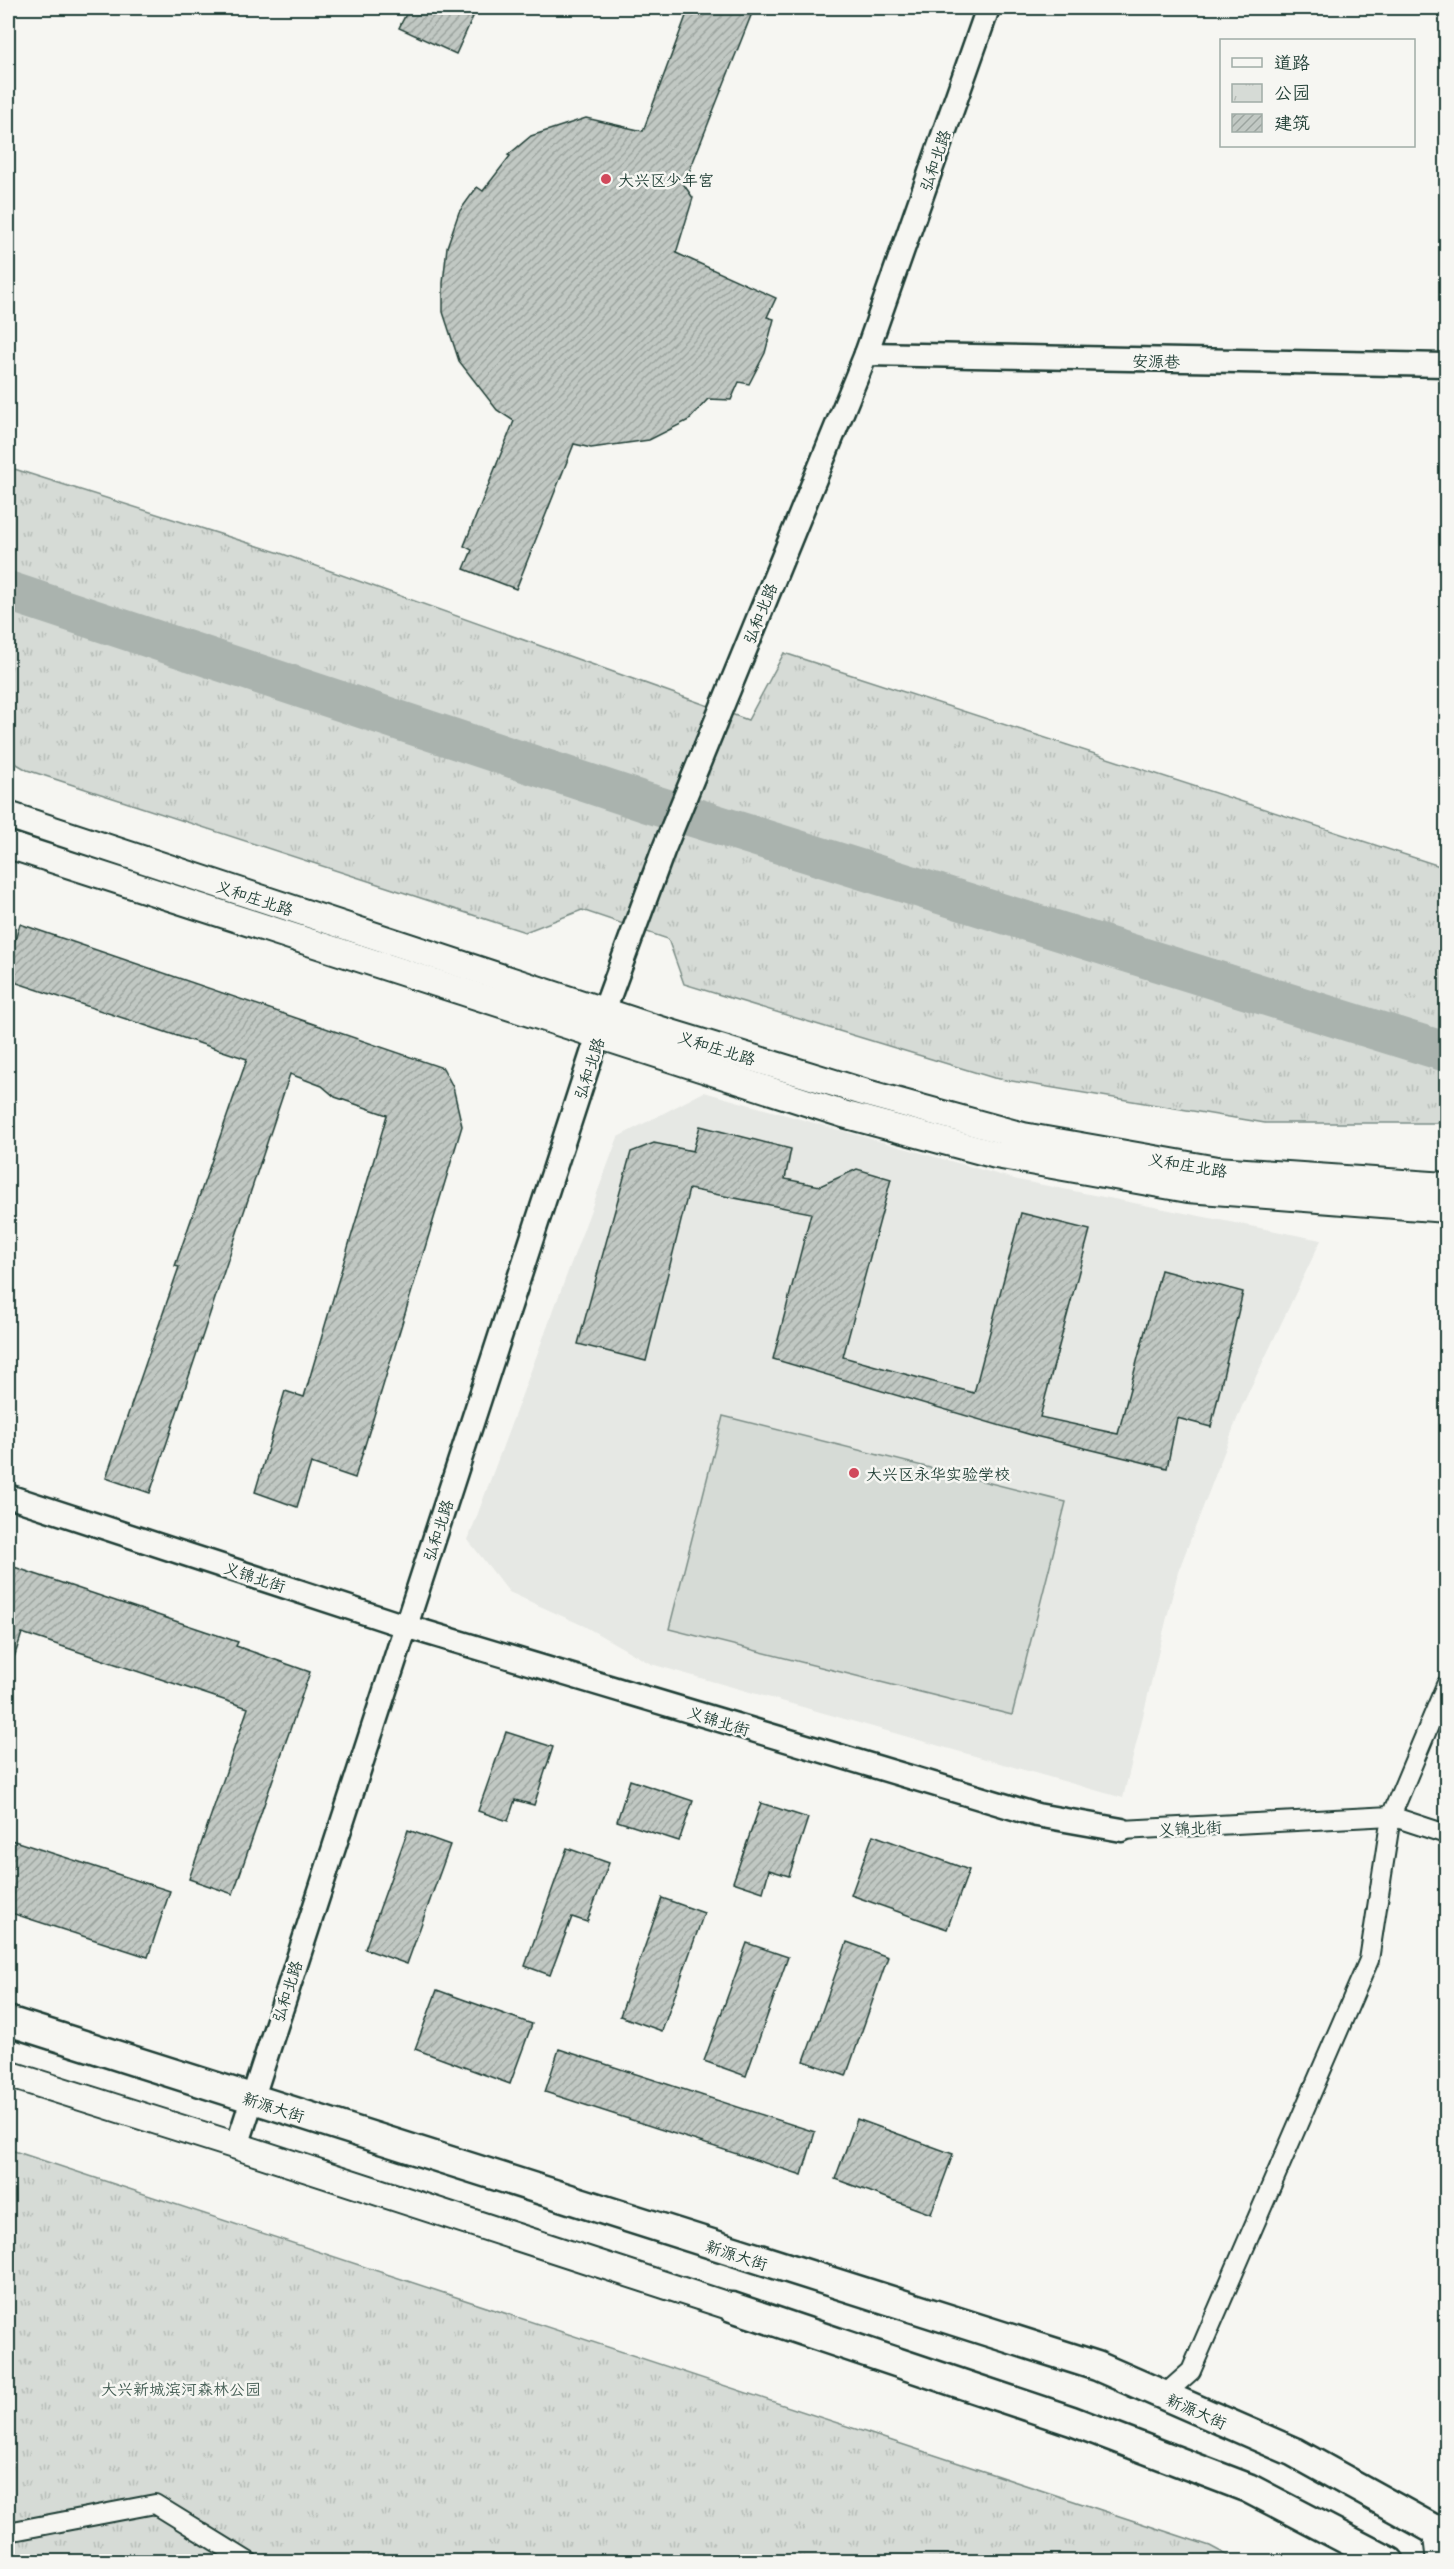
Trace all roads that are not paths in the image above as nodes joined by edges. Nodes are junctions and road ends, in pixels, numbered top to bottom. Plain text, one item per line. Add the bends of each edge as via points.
1 (988, 8) edge
2 (866, 354) junction
3 (1446, 365) edge
4 (8, 816) edge
5 (8, 844) edge
6 (601, 1023) junction
7 (1446, 1186) edge
8 (1446, 1209) edge
9 (8, 1496) edge
10 (405, 1626) junction
11 (1446, 1685) edge
12 (1391, 1816) junction
13 (1122, 1830) joint
14 (1446, 1834) edge
15 (8, 2021) edge
16 (8, 2074) edge
17 (251, 2099) junction
18 (237, 2146) junction
19 (732, 2307) joint
20 (1164, 2395) junction
21 (8, 2532) edge
22 (1441, 2532) edge
23 (249, 2562) edge
24 (1390, 2562) edge
25 (1440, 2562) edge

1 - 2 street, 弘和北路
2 - 3 street, 安源巷
2 - 6 street, 弘和北路 via 663,851
4 - 6 main road, 义和庄北路
5 - 6 main road, 义和庄北路
6 - 7 main road, 义和庄北路 via 1023,1136 1217,1170
6 - 8 main road, 义和庄北路 via 843,1114 996,1155 1188,1189
6 - 10 street, 弘和北路
9 - 10 street, 义锦北街
10 - 13 street, 义锦北街 via 1037,1815
10 - 17 street, 弘和北路
11 - 12 street
12 - 13 street, 义锦北街
12 - 14 street, 义锦北街
12 - 20 street via 1369,1960 1191,2371
15 - 17 main road, 新源大街
16 - 18 main road
17 - 18 street, 弘和北路
17 - 20 main road, 新源大街 via 1097,2366
18 - 19 main road
19 - 24 main road via 1072,2421 1248,2488
20 - 22 main road, 新源大街 via 1294,2452
21 - 23 street via 155,2504
22 - 25 main road

